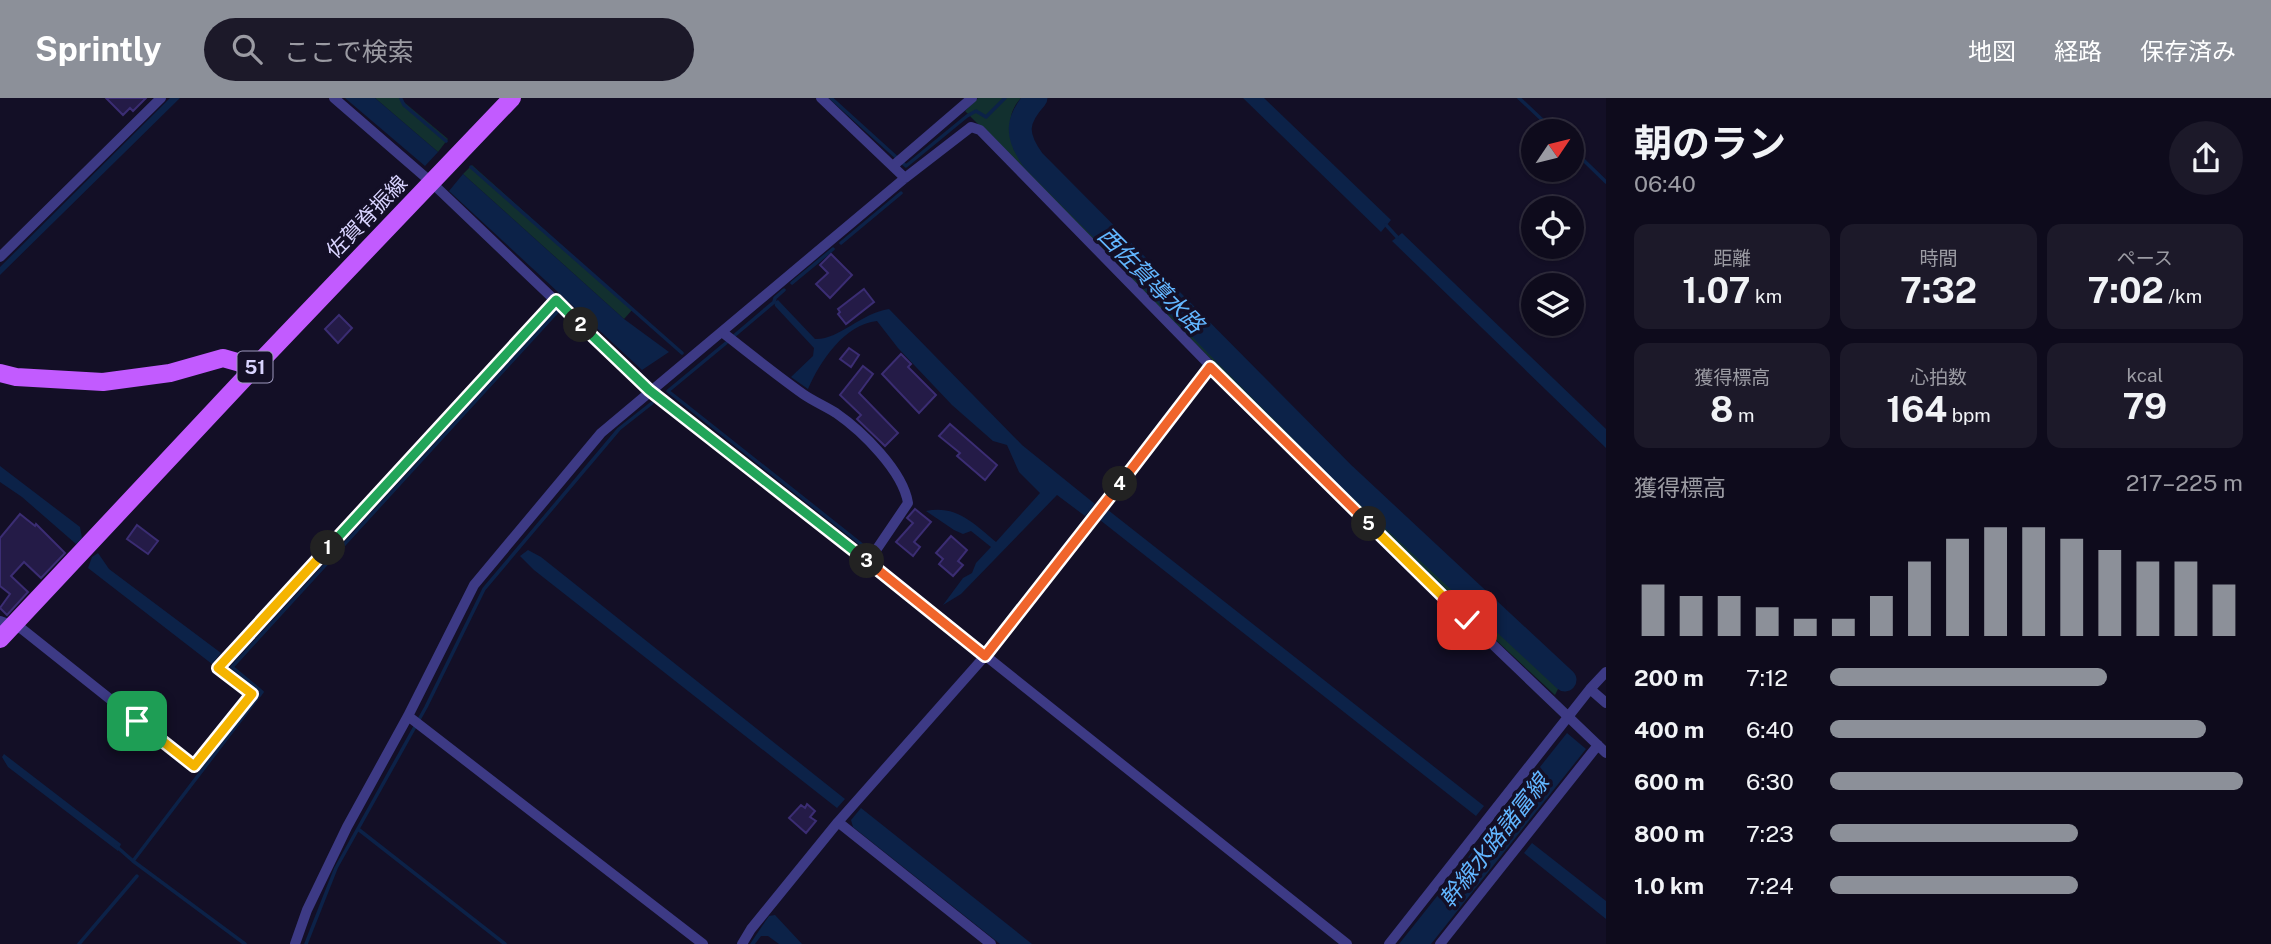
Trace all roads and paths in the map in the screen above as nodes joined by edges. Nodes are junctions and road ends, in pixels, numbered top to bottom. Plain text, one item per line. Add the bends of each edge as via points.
1 (161, 98) edge
2 (334, 98) edge
3 (512, 98) edge
4 (821, 98) edge
5 (972, 98) edge
6 (894, 165) junction
7 (905, 178) junction
8 (431, 183) junction
9 (0, 257) edge
10 (556, 300) junction
11 (722, 332) junction
12 (255, 367) junction
13 (1210, 367) junction
14 (0, 373) edge
15 (649, 390) junction
16 (868, 562) junction
17 (6, 623) edge
18 (0, 639) edge
19 (985, 656) junction
20 (1606, 672) edge
21 (1590, 689) junction
22 (1606, 703) edge
23 (408, 716) junction
24 (1569, 717) junction
25 (1602, 749) edge
26 (838, 822) junction
27 (295, 944) edge
28 (703, 944) edge
29 (742, 944) edge
30 (991, 944) edge
31 (1347, 944) edge
32 (1389, 944) edge
33 (1440, 944) edge

1 - 9 street
2 - 8 street
3 - 8 main road, 佐賀脊振線 / 51
4 - 6 street
5 - 6 street
6 - 7 street
7 - 11 street
7 - 13 street via 971,127 980,130
8 - 10 street
8 - 12 main road, 佐賀脊振線 / 51
10 - 15 street
10 - 17 street via 218,668 252,694 194,766 22,629
11 - 15 street
11 - 16 street via 864,436 899,481 908,503
12 - 14 main road, 51 via 223,358 170,373 103,382
12 - 17 main road, 佐賀脊振線 / 51
13 - 19 street
13 - 24 street
15 - 16 street
15 - 23 street via 601,433 474,585
16 - 19 street
17 - 18 main road, 佐賀脊振線 / 51
19 - 26 street
19 - 31 street
20 - 21 street
21 - 22 street
21 - 24 street
23 - 27 street via 347,827
23 - 28 street
24 - 25 street
24 - 32 street
25 - 33 street
26 - 29 street
26 - 30 street

